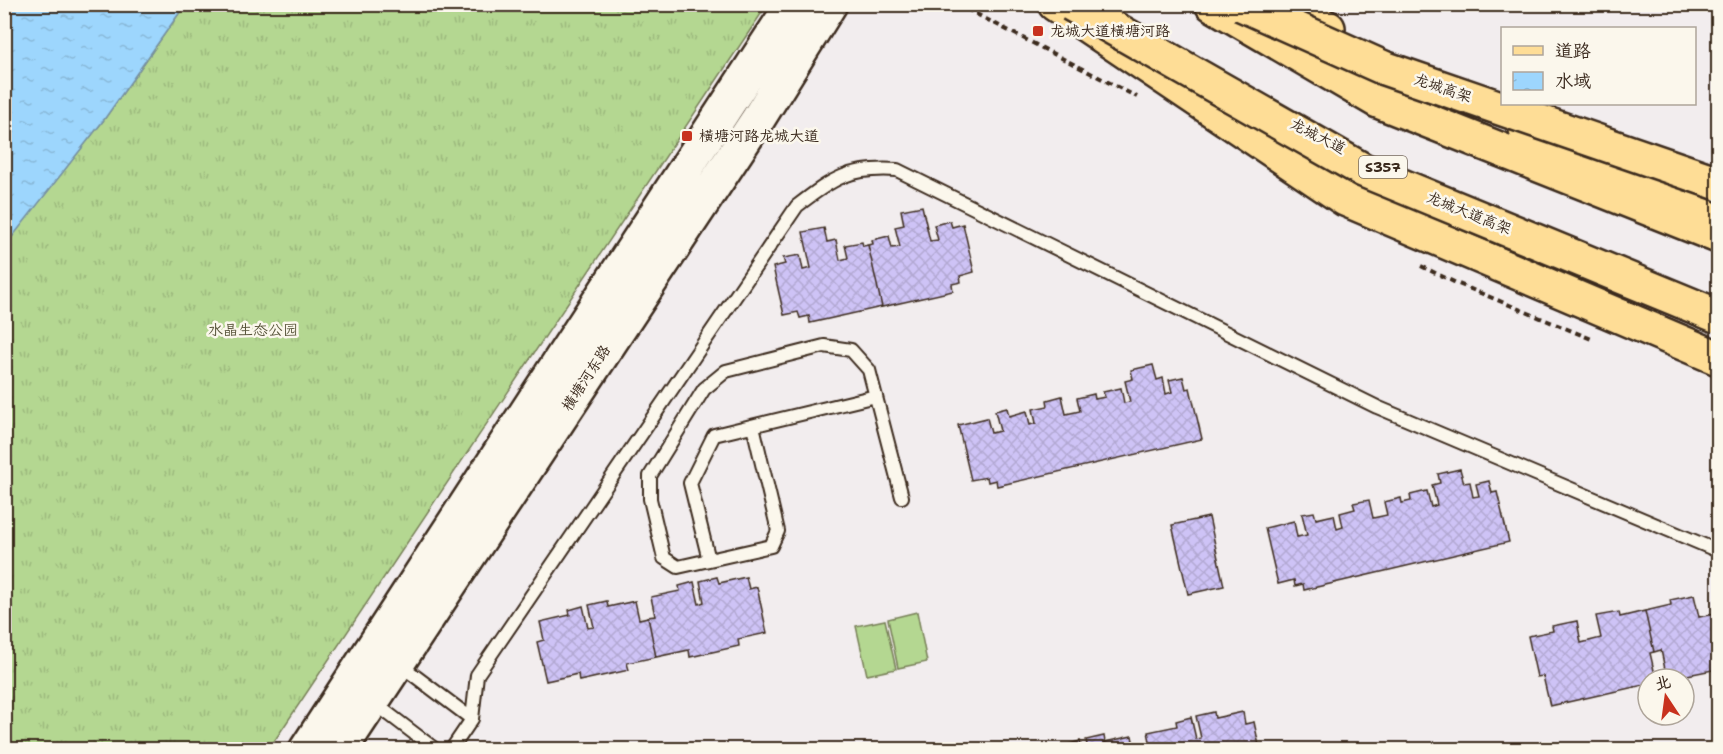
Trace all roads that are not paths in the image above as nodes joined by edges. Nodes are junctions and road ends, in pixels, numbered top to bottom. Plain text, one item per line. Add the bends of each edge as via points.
1 (794, 4) edge
2 (830, 4) edge
3 (1057, 4) edge
4 (1071, 4) edge
5 (1212, 4) edge
6 (1241, 4) edge
7 (1283, 4) edge
8 (1719, 183) edge
9 (1719, 223) edge
10 (1719, 236) edge
11 (1719, 304) edge
12 (1719, 316) edge
13 (1719, 358) edge
14 (876, 396) junction
15 (753, 426) junction
16 (902, 497) dead end
17 (1719, 551) edge
18 (709, 560) junction
19 (398, 663) junction
20 (372, 701) junction
21 (472, 719) junction
22 (306, 750) edge
23 (340, 750) edge
24 (436, 750) edge
25 (452, 750) edge

1 - 22 main road
2 - 19 main road, 横塘河东路
3 - 11 main road, 龙城大道 / S357 via 1364,159
3 - 13 main road via 1346,199
4 - 12 main road, 龙城大道高架, bridge via 1363,170
5 - 10 main road via 1378,101
6 - 8 main road, 龙城高架, bridge via 1384,68
7 - 9 main road via 1443,88
14 - 15 lane
14 - 16 lane
14 - 18 lane via 869,369 851,350 824,346 726,371 704,389 650,476 650,499 664,558 678,567
15 - 18 lane via 714,435 690,483
15 - 18 lane via 777,531 771,546
17 - 21 lane via 1377,407 897,170 866,168 828,182 796,206 477,675
19 - 20 main road, 横塘河东路
19 - 21 lane
20 - 23 main road, 横塘河东路
20 - 24 lane
21 - 25 lane

